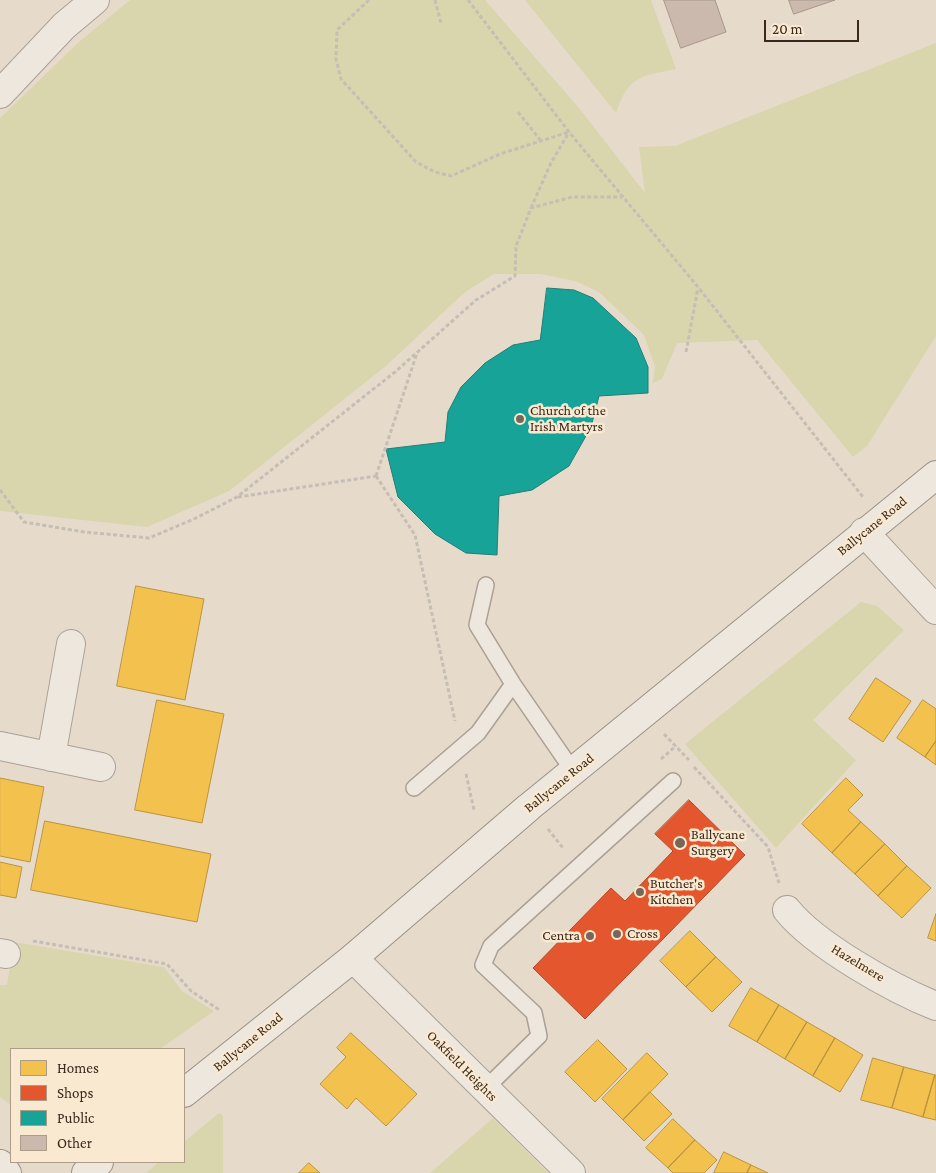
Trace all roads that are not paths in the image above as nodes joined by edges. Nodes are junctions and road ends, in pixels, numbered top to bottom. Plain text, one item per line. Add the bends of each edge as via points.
1 (95, 0) edge
2 (0, 94) edge
3 (936, 475) edge
4 (872, 526) junction
5 (486, 585) dead end
6 (936, 610) edge
7 (71, 644) dead end
8 (513, 684) junction
9 (0, 746) edge
10 (50, 757) junction
11 (101, 767) dead end
12 (573, 771) junction
13 (673, 781) dead end
14 (414, 788) dead end
15 (787, 910) road end
16 (353, 958) junction
17 (936, 1006) edge
18 (485, 1089) junction
19 (185, 1092) edge
20 (99, 1163) edge
21 (0, 1164) edge
22 (7, 1173) edge
23 (86, 1173) edge
24 (571, 1173) edge

1 - 2 main road via 64,26
3 - 4 main road, Ballycane Road
4 - 6 main road
4 - 12 main road, Ballycane Road
5 - 8 lane via 477,625
7 - 10 main road
8 - 12 lane
8 - 14 lane via 478,733
9 - 10 main road
10 - 11 main road
12 - 16 main road, Ballycane Road
13 - 18 lane via 491,946 482,965 534,1013 539,1036
15 - 17 main road, Hazelmere via 800,926 839,953 919,1000
16 - 18 main road, Oakfield Heights
16 - 19 main road, Ballycane Road
18 - 24 main road, Oakfield Heights
20 - 23 main road
21 - 22 main road

